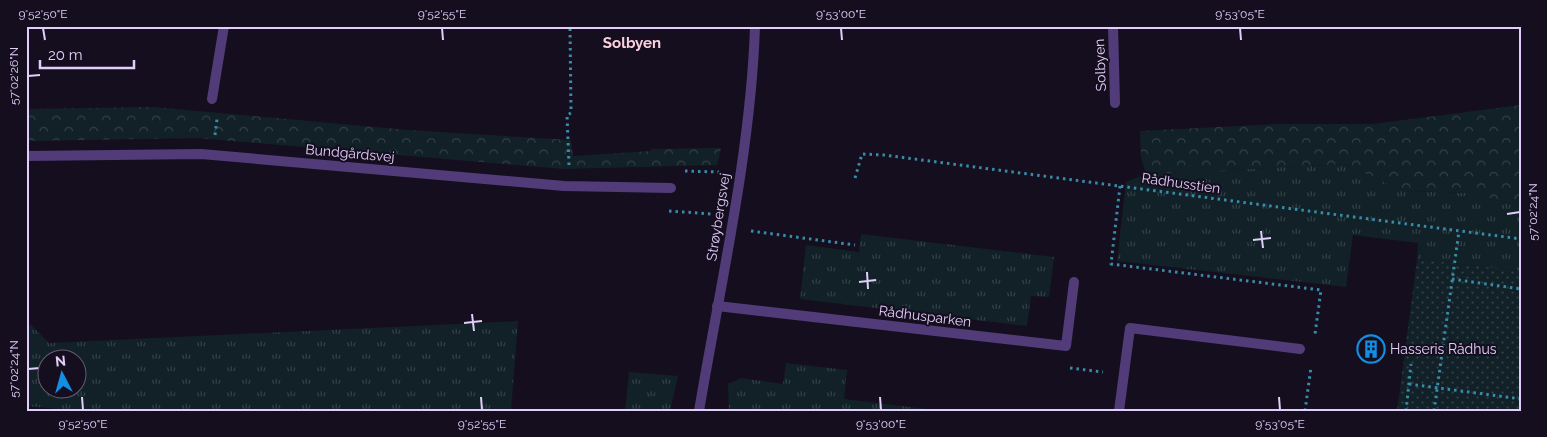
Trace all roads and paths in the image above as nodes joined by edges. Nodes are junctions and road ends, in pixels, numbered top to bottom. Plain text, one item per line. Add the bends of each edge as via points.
1 (224, 26) edge
2 (570, 26) edge
3 (755, 26) edge
4 (1113, 26) edge
5 (212, 99) dead end
6 (1115, 102) dead end
7 (217, 114) dead end
8 (215, 139) dead end
9 (26, 156) edge
10 (855, 178) dead end
11 (570, 186) junction
12 (1120, 186) junction
13 (671, 188) dead end
14 (731, 228) junction
15 (1459, 231) junction
16 (1521, 239) edge
17 (855, 245) dead end
18 (1452, 279) junction
19 (1074, 282) dead end
20 (1521, 289) edge
21 (1321, 290) dead end
22 (717, 306) junction
23 (1300, 349) dead end
24 (1411, 364) dead end
25 (1063, 367) dead end
26 (1124, 374) junction
27 (1409, 384) junction
28 (1437, 388) junction
29 (1521, 399) edge
30 (698, 411) edge
31 (1119, 411) edge
32 (1406, 411) edge
33 (1434, 411) edge

1 - 5 street
2 - 11 path via 571,113 566,115
3 - 14 street, Strøybergsvej via 754,63
4 - 6 street, Solbyen
7 - 8 path
9 - 11 street, Bundgårdsvej via 201,154
10 - 12 path, Rådhusstien via 862,154
11 - 13 street, Bundgårdsvej
12 - 15 path, Rådhusstien
12 - 21 path via 1111,264
14 - 17 path
14 - 22 street, Strøybergsvej
15 - 16 path, Rådhusstien
15 - 18 path
18 - 20 path
18 - 28 path
19 - 22 street, Rådhusparken via 1066,346
22 - 30 street, Strøybergsvej
23 - 26 street via 1130,328
24 - 27 path
25 - 26 path
26 - 31 street
27 - 28 path
27 - 32 path
28 - 29 path
28 - 33 path

